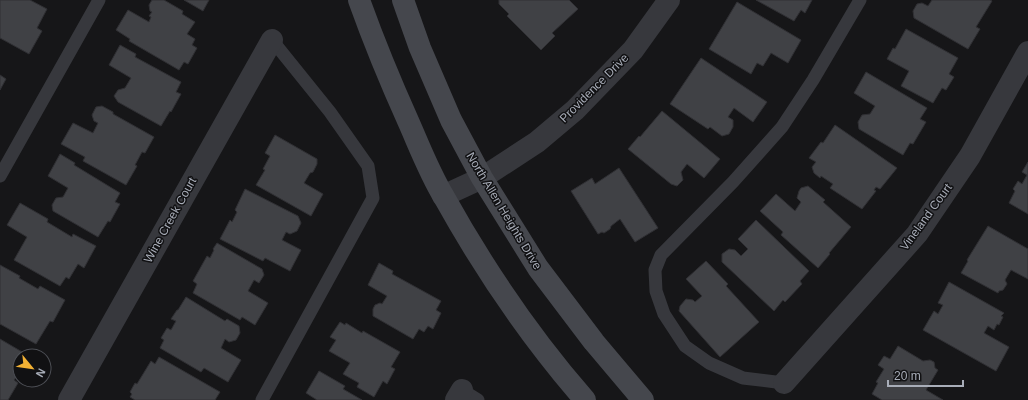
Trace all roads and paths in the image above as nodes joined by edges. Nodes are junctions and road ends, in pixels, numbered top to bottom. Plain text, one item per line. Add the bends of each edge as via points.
1 (99, 0) edge
2 (359, 0) edge
3 (403, 0) edge
4 (669, 0) edge
5 (860, 0) edge
6 (272, 40) joint
7 (1028, 52) edge
8 (0, 176) edge
9 (482, 178) junction
10 (443, 196) junction
11 (784, 383) joint
12 (69, 400) edge
13 (262, 400) edge
14 (585, 400) edge
15 (643, 400) edge

1 - 8 lane
2 - 10 main road via 380,59
3 - 9 main road, North Allen Heights Drive via 420,48 451,120
4 - 9 street, Providence Drive via 632,50 576,110 537,142
5 - 11 lane via 782,127 733,182 661,255 655,270 656,291 664,314 685,346 709,363 743,378
6 - 12 street, Wine Creek Court
6 - 13 lane via 330,112 368,166 373,198
7 - 11 street, Vineland Court via 970,156 917,234
9 - 10 street, Providence Drive
9 - 15 main road, North Allen Heights Drive via 538,268 594,342
10 - 14 main road via 498,285 558,369

